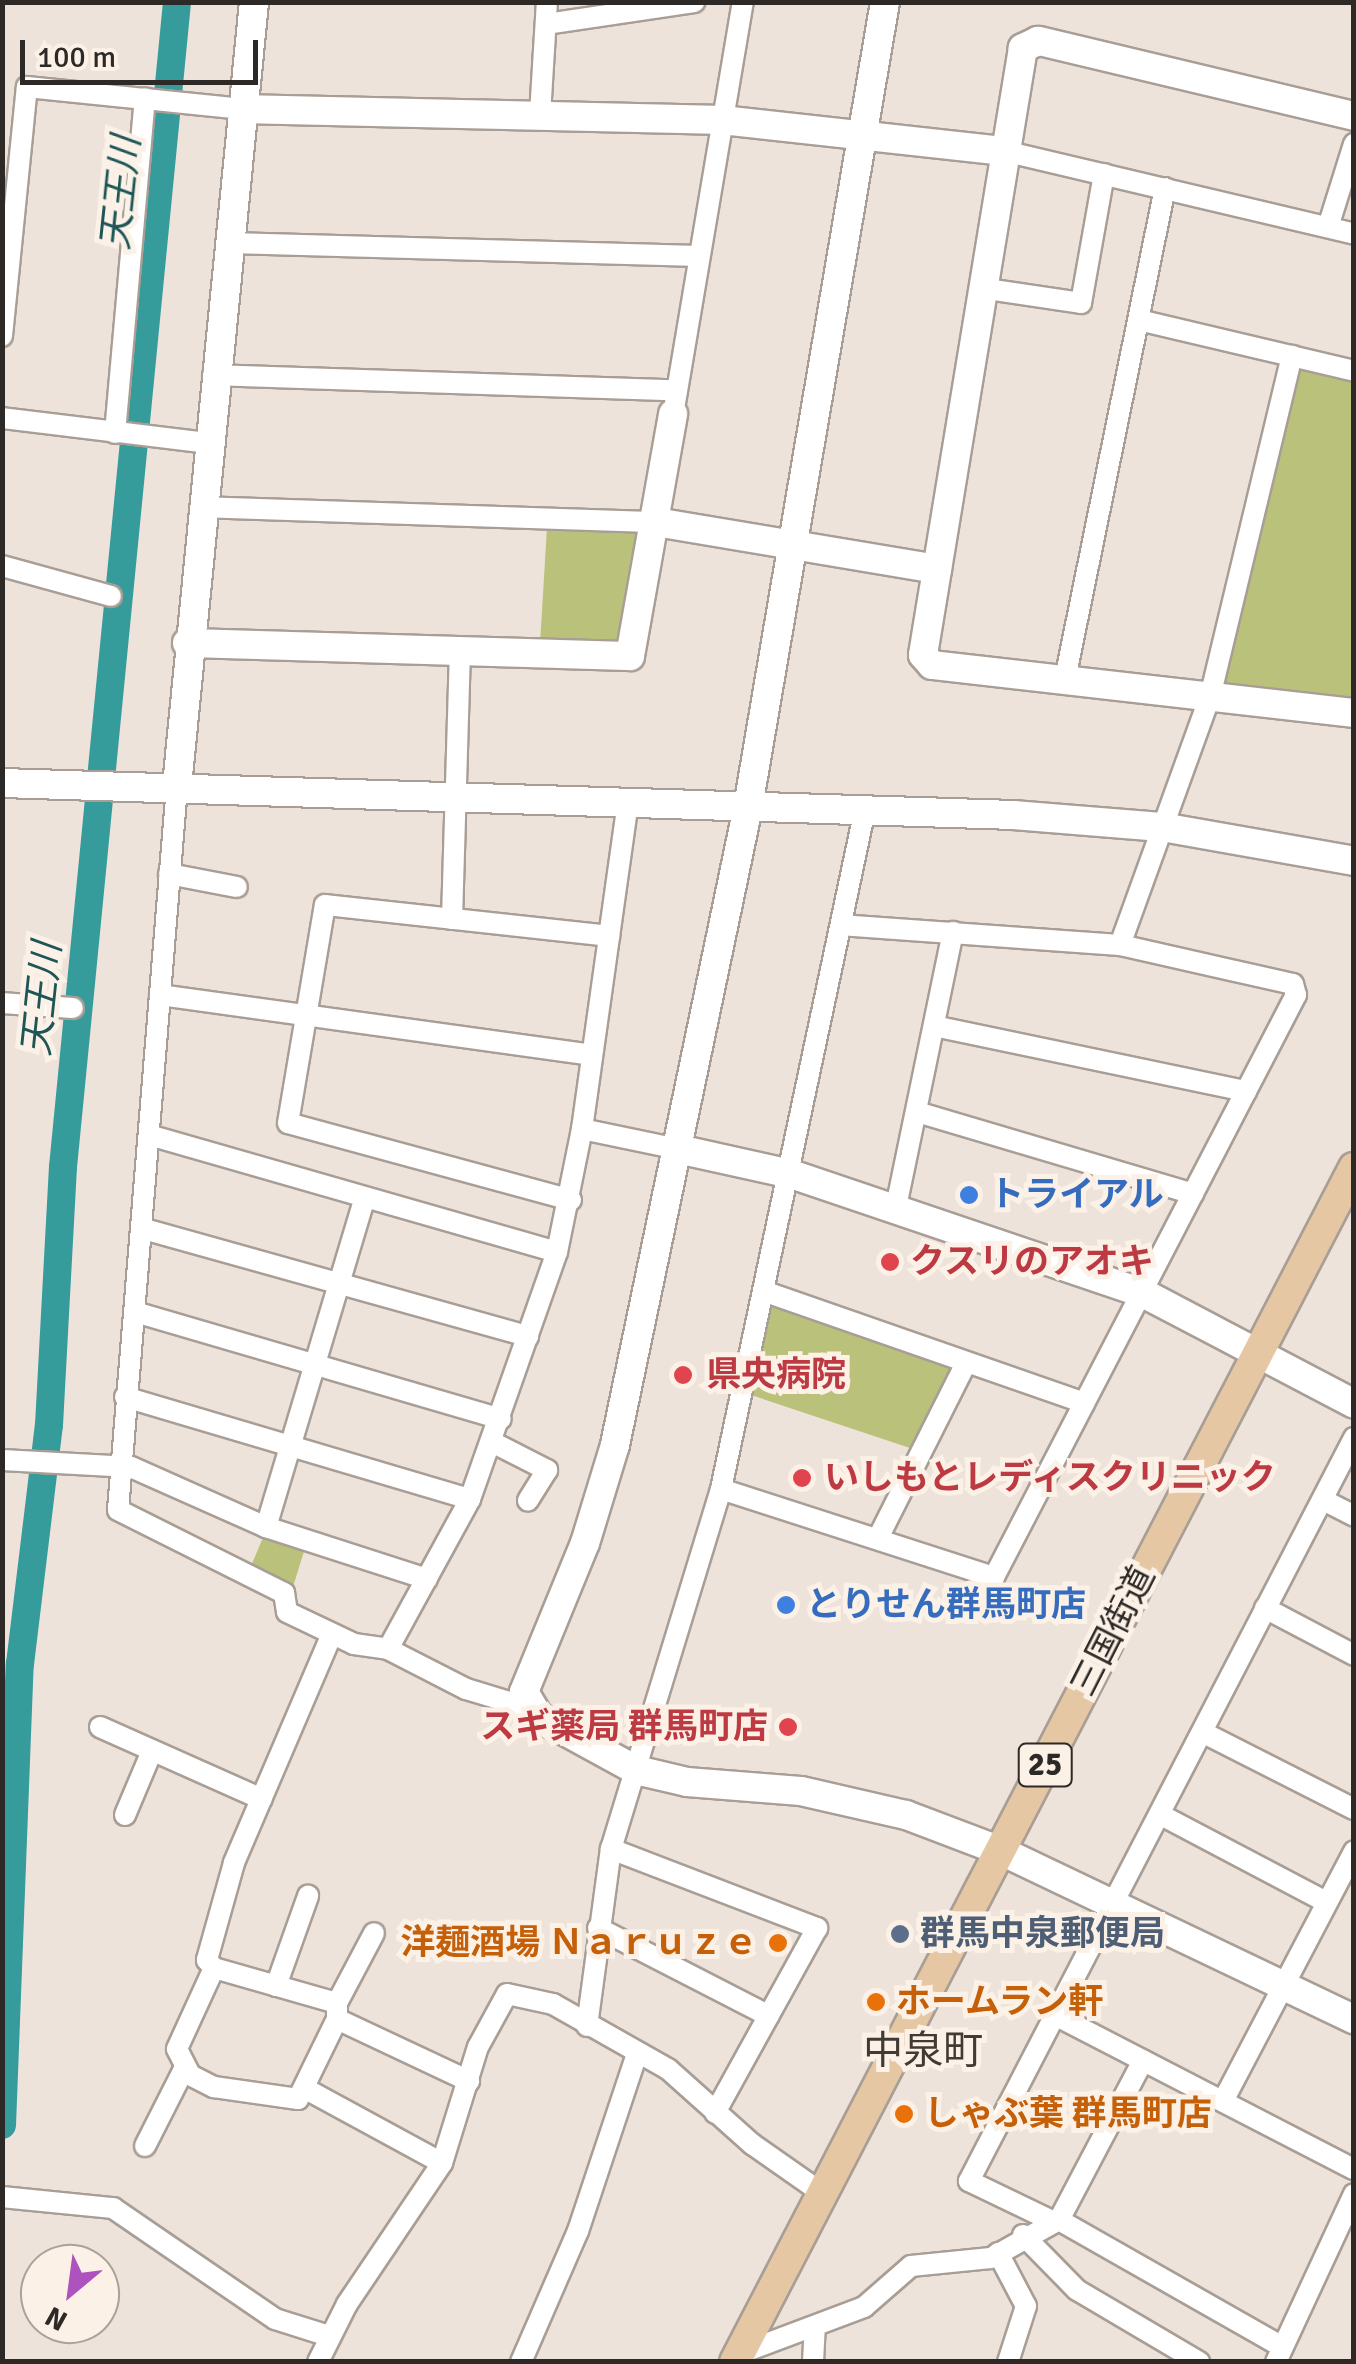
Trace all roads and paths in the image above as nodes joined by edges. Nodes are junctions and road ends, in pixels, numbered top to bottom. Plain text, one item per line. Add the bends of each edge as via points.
1 (254, 2) edge
2 (694, 2) edge
3 (743, 2) edge
4 (885, 2) edge
5 (547, 13) edge
6 (149, 99) junction
7 (244, 109) junction
8 (540, 115) junction
9 (1354, 116) edge
10 (722, 120) junction
11 (862, 137) junction
12 (1354, 144) edge
13 (1004, 151) junction
14 (1104, 174) junction
15 (1165, 188) junction
16 (7, 217) edge
17 (1328, 227) junction
18 (1354, 234) edge
19 (231, 243) junction
20 (698, 256) junction
21 (981, 288) junction
22 (1139, 320) junction
23 (2, 336) edge
24 (1292, 356) junction
25 (1354, 371) edge
26 (213, 376) junction
27 (675, 402) junction
28 (2, 418) edge
29 (120, 434) junction
30 (209, 443) junction
31 (202, 507) junction
32 (656, 522) junction
33 (796, 544) junction
34 (2, 566) edge
35 (937, 569) junction
36 (110, 596) dead end
37 (187, 643) junction
38 (460, 650) junction
39 (1066, 680) junction
40 (1210, 696) junction
41 (1354, 712) edge
42 (2, 782) edge
43 (176, 786) junction
44 (458, 794) junction
45 (628, 800) junction
46 (748, 807) junction
47 (865, 808) junction
48 (1162, 827) junction
49 (1354, 861) edge
50 (170, 874) junction
51 (237, 887) dead end
52 (452, 920) junction
53 (842, 925) junction
54 (953, 932) junction
55 (609, 936) junction
56 (1120, 945) junction
57 (160, 995) junction
58 (2, 1003) edge
59 (73, 1008) dead end
60 (306, 1014) junction
61 (934, 1026) junction
62 (590, 1055) junction
63 (1246, 1091) junction
64 (917, 1112) junction
65 (582, 1129) junction
66 (150, 1135) junction
67 (678, 1149) junction
68 (1354, 1168) edge
69 (791, 1174) junction
70 (1193, 1194) junction
71 (366, 1198) junction
72 (571, 1200) junction
73 (896, 1208) junction
74 (144, 1229) junction
75 (557, 1252) junction
76 (340, 1280) junction
77 (766, 1292) junction
78 (1143, 1293) junction
79 (136, 1312) junction
80 (528, 1336) junction
81 (1256, 1353) junction
82 (966, 1362) junction
83 (316, 1364) junction
84 (125, 1398) junction
85 (1084, 1403) junction
86 (1354, 1404) edge
87 (501, 1419) junction
88 (1354, 1438) edge
89 (492, 1442) junction
90 (292, 1446) junction
91 (2, 1460) edge
92 (120, 1468) junction
93 (721, 1489) junction
94 (470, 1499) junction
95 (1323, 1500) junction
96 (528, 1501) dead end
97 (1354, 1516) edge
98 (266, 1528) junction
99 (879, 1536) junction
100 (426, 1579) junction
101 (1265, 1608) junction
102 (332, 1634) junction
103 (388, 1649) junction
104 (1354, 1654) edge
105 (529, 1708) junction
106 (100, 1727) dead end
107 (1204, 1734) junction
108 (152, 1750) junction
109 (636, 1770) junction
110 (262, 1799) junction
111 (1354, 1809) edge
112 (125, 1815) dead end
113 (1162, 1815) junction
114 (611, 1849) junction
115 (1354, 1851) edge
116 (1001, 1852) junction
117 (1347, 1880) edge
118 (308, 1896) dead end
119 (1326, 1902) junction
120 (1110, 1905) junction
121 (598, 1928) junction
122 (374, 1933) dead end
123 (214, 1968) junction
124 (276, 1986) junction
125 (1282, 1986) junction
126 (337, 2011) junction
127 (1055, 2014) junction
128 (769, 2016) junction
129 (1354, 2019) edge
130 (587, 2026) junction
131 (637, 2054) junction
132 (1143, 2061) junction
133 (184, 2069) junction
134 (469, 2082) junction
135 (304, 2088) junction
136 (1223, 2101) junction
137 (715, 2113) junction
138 (145, 2146) dead end
139 (442, 2163) junction
140 (1354, 2169) edge
141 (822, 2194) junction
142 (1354, 2194) edge
143 (2, 2197) edge
144 (1055, 2220) junction
145 (1023, 2235) junction
146 (1345, 2235) edge
147 (998, 2254) junction
148 (816, 2327) junction
149 (329, 2336) junction
150 (1280, 2354) edge
151 (737, 2358) edge
152 (318, 2362) edge
153 (521, 2362) edge
154 (814, 2362) edge
155 (1008, 2362) edge
156 (1200, 2362) edge

1 - 7 street
2 - 5 street
3 - 10 street
4 - 11 street
5 - 8 street
6 - 7 street
6 - 16 street via 27,87
6 - 29 street
7 - 8 street
7 - 19 street
8 - 10 street
9 - 13 street via 1038,42 1023,48
10 - 11 street
10 - 20 street
11 - 13 street
11 - 33 street
12 - 17 street
13 - 14 street
13 - 21 street
14 - 15 street
14 - 21 street via 1082,304
15 - 17 street
15 - 22 street
16 - 23 street
17 - 18 street
19 - 20 street
19 - 26 street
20 - 27 street
21 - 35 street
22 - 24 street
22 - 39 street
24 - 25 street
24 - 40 street
26 - 27 street
26 - 30 street
27 - 32 street
28 - 29 street
29 - 30 street
30 - 31 street
31 - 32 street
31 - 37 street
32 - 33 street
32 - 38 street via 630,656
33 - 35 street
33 - 46 street
34 - 36 street
35 - 39 street via 926,661
37 - 38 street
37 - 43 street
38 - 44 street
39 - 40 street
40 - 41 street
40 - 48 street
42 - 43 street
43 - 44 street
43 - 50 street
44 - 45 street
44 - 52 street
45 - 46 street
45 - 55 street
46 - 47 street
46 - 67 street
47 - 48 street
47 - 53 street
48 - 49 street
48 - 56 street
50 - 51 street
50 - 57 street
52 - 55 street
52 - 60 street via 325,905
53 - 54 street
53 - 69 street
54 - 56 street
54 - 61 street
55 - 62 street
56 - 63 street via 1293,984 1296,995
57 - 60 street
57 - 66 street
58 - 59 street
60 - 62 street
60 - 72 street via 288,1123
61 - 63 street
61 - 64 street
62 - 65 street
63 - 70 street
64 - 70 street
64 - 73 street
65 - 67 street
65 - 72 street
66 - 71 street
66 - 74 street
67 - 69 street
67 - 105 street via 615,1445 586,1543 525,1683
68 - 81 main road, 三国街道 / 25
69 - 73 street
69 - 77 street
70 - 78 street
71 - 75 street
71 - 76 street
72 - 75 street
73 - 78 street
74 - 76 street
74 - 79 street
75 - 80 street
76 - 80 street
76 - 83 street
77 - 82 street
77 - 93 street
78 - 81 street
78 - 85 street
79 - 83 street
79 - 84 street
80 - 87 street
81 - 86 street
81 - 116 main road, 三国街道 / 25
82 - 85 street
82 - 99 street
83 - 87 street
83 - 90 street
84 - 90 street
84 - 92 street
85 - 99 street via 994,1577
87 - 89 street
88 - 95 street
89 - 94 street
89 - 96 street via 547,1470
90 - 94 street
90 - 98 street
91 - 92 street
92 - 98 street via 131,1467
92 - 102 street via 118,1510 284,1593 287,1612
93 - 99 street
93 - 109 street
94 - 100 street
95 - 97 street
95 - 101 street
98 - 100 street
100 - 103 street
101 - 104 street
101 - 107 street
102 - 103 street
102 - 110 street
103 - 105 street via 466,1689
105 - 109 street
106 - 108 street
107 - 111 street
107 - 113 street
108 - 110 street
108 - 112 street
109 - 114 street
109 - 116 street via 880,1808
110 - 123 street via 209,1937 205,1952
113 - 119 street
113 - 120 street
114 - 121 street
114 - 128 street via 817,1928
115 - 117 street
116 - 120 street
116 - 141 main road, 三国街道 / 25
117 - 119 street
118 - 124 street
119 - 125 street
120 - 125 street
120 - 127 street
121 - 128 street
121 - 130 street
122 - 126 street
123 - 124 street
123 - 133 street via 177,2049
124 - 126 street
125 - 129 street
125 - 136 street
126 - 134 street
126 - 135 street
127 - 132 street
127 - 144 street via 970,2182
128 - 137 street
130 - 131 street
130 - 134 street via 553,2004 507,1994 478,2047
131 - 137 street via 668,2069
131 - 153 street via 578,2231
132 - 136 street
132 - 144 street
133 - 135 street via 235,2094 290,2100
133 - 138 street
134 - 139 street
135 - 139 street
136 - 140 street
137 - 141 street
139 - 149 street
141 - 151 main road, 三国街道 / 25
142 - 146 street
143 - 149 street via 113,2208 275,2319
144 - 145 street
144 - 150 street
145 - 147 street
145 - 156 street via 1077,2290
146 - 150 street
147 - 148 street via 911,2266 864,2307
147 - 155 street via 1026,2306
148 - 151 street
148 - 154 street
149 - 152 street

